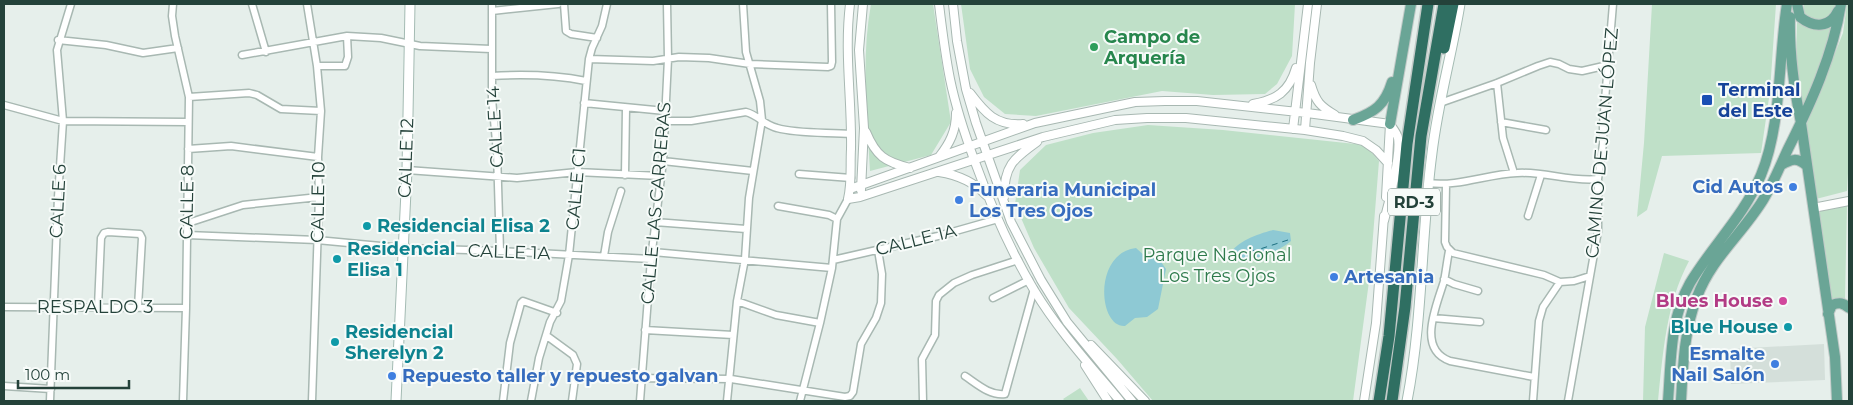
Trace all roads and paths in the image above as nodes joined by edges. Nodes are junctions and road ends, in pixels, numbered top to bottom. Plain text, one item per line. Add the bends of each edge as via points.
1 (71, 4) edge
2 (173, 4) edge
3 (252, 4) edge
4 (307, 4) edge
5 (410, 4) edge
6 (558, 4) edge
7 (564, 4) edge
8 (607, 4) edge
9 (667, 4) edge
10 (743, 4) edge
11 (831, 4) edge
12 (850, 4) edge
13 (862, 4) edge
14 (939, 4) edge
15 (953, 4) edge
16 (1308, 4) edge
17 (1317, 4) edge
18 (1411, 4) edge
19 (1424, 4) edge
20 (1428, 4) edge
21 (1444, 4) edge
22 (1453, 4) edge
23 (1460, 4) edge
24 (1613, 4) edge
25 (1789, 4) edge
26 (1797, 4) edge
27 (1841, 4) edge
28 (492, 7) edge
29 (347, 36) junction
30 (597, 38) junction
31 (58, 40) junction
32 (313, 41) junction
33 (1404, 43) junction
34 (1422, 43) junction
35 (408, 44) junction
36 (178, 48) junction
37 (491, 49) junction
38 (266, 52) junction
39 (1301, 52) junction
40 (242, 55) dead end
41 (668, 59) junction
42 (589, 60) junction
43 (750, 64) junction
44 (1310, 64) junction
45 (1608, 65) junction
46 (317, 66) junction
47 (492, 76) junction
48 (586, 81) junction
49 (1497, 83) junction
50 (966, 89) junction
51 (189, 97) junction
52 (584, 103) junction
53 (1440, 103) junction
54 (956, 104) junction
55 (4, 105) edge
56 (1240, 105) junction
57 (626, 108) junction
58 (665, 111) junction
59 (321, 112) junction
60 (1295, 112) junction
61 (1307, 113) junction
62 (1339, 118) junction
63 (63, 120) junction
64 (762, 120) junction
65 (1353, 120) junction
66 (665, 121) junction
67 (188, 122) junction
68 (1501, 122) junction
69 (1035, 123) junction
70 (1801, 123) junction
71 (1390, 124) junction
72 (864, 128) junction
73 (1294, 129) junction
74 (1305, 130) junction
75 (1546, 130) dead end
76 (851, 134) junction
77 (1421, 136) junction
78 (1043, 137) junction
79 (983, 141) junction
80 (969, 146) junction
81 (188, 149) junction
82 (988, 155) junction
83 (318, 157) junction
84 (938, 158) junction
85 (974, 160) junction
86 (663, 161) junction
87 (1388, 163) junction
88 (1781, 165) junction
89 (1807, 166) junction
90 (910, 168) junction
91 (407, 170) junction
92 (577, 172) junction
93 (753, 172) junction
94 (937, 172) junction
95 (1514, 172) junction
96 (799, 174) dead end
97 (625, 175) junction
98 (1541, 175) junction
99 (498, 176) junction
100 (660, 176) junction
101 (851, 178) junction
102 (1598, 179) junction
103 (1428, 182) junction
104 (1446, 184) junction
105 (861, 185) junction
106 (850, 189) junction
107 (621, 191) dead end
108 (988, 196) junction
109 (319, 197) junction
110 (860, 197) junction
111 (848, 199) junction
112 (1849, 201) edge
113 (1004, 204) junction
114 (778, 206) dead end
115 (1812, 208) junction
116 (1528, 216) dead end
117 (1743, 218) junction
118 (837, 219) junction
119 (998, 219) junction
120 (1384, 221) junction
121 (655, 222) junction
122 (188, 223) junction
123 (746, 229) junction
124 (187, 235) junction
125 (318, 240) junction
126 (402, 248) junction
127 (878, 250) junction
128 (1449, 250) junction
129 (500, 251) junction
130 (570, 255) junction
131 (604, 256) junction
132 (652, 256) junction
133 (745, 259) junction
134 (833, 260) junction
135 (1018, 260) junction
136 (832, 268) junction
137 (1590, 276) junction
138 (1444, 279) junction
139 (1029, 280) junction
140 (1560, 282) junction
141 (1034, 289) junction
142 (1478, 291) dead end
143 (993, 298) dead end
144 (737, 301) junction
145 (98, 306) junction
146 (4, 307) edge
147 (138, 307) junction
148 (54, 308) junction
149 (186, 308) junction
150 (1849, 308) edge
151 (557, 313) junction
152 (1828, 314) junction
153 (1433, 318) junction
154 (1067, 322) junction
155 (1480, 322) dead end
156 (820, 323) junction
157 (645, 330) junction
158 (1065, 334) junction
159 (733, 335) junction
160 (547, 336) junction
161 (966, 376) dead end
162 (1534, 377) junction
163 (642, 378) junction
164 (731, 379) junction
165 (4, 386) edge
166 (51, 389) junction
167 (802, 390) junction
168 (50, 401) edge
169 (183, 401) edge
170 (312, 401) edge
171 (396, 401) edge
172 (503, 401) edge
173 (531, 401) edge
174 (572, 401) edge
175 (640, 401) edge
176 (727, 401) edge
177 (800, 401) edge
178 (923, 401) edge
179 (1108, 401) edge
180 (1120, 401) edge
181 (1132, 401) edge
182 (1145, 401) edge
183 (1364, 401) edge
184 (1379, 401) edge
185 (1392, 401) edge
186 (1407, 401) edge
187 (1533, 401) edge
188 (1568, 401) edge
189 (1668, 401) edge
190 (1681, 401) edge
191 (1837, 401) edge

1 - 31 street, CALLE 6
2 - 36 street, CALLE 8
3 - 38 street
4 - 32 street, CALLE 10
5 - 35 main road, CALLE 12
6 - 28 street
7 - 30 street via 566,31
8 - 30 street, CALLE C1
9 - 41 street, CALLE LAS CARRERAS
10 - 43 street via 746,52
11 - 43 street via 831,66
12 - 76 street via 847,31
13 - 72 street via 859,50
14 - 54 street
15 - 50 street
16 - 39 street
17 - 44 street
18 - 33 main road
19 - 34 highway
20 - 34 highway, RD-3
21 - 77 highway, RD-3
22 - 77 highway
23 - 53 main road
24 - 45 street, CAMINO DE JUAN LÓPEZ
25 - 70 main road via 1791,64
25 - 117 main road via 1782,32 1773,136
26 - 27 main road via 1800,17 1807,23 1822,25 1835,17
27 - 70 main road via 1828,57
28 - 37 street, CALLE 14
29 - 32 street
29 - 35 street
29 - 46 street via 345,66
30 - 42 street, CALLE C1
31 - 36 street via 106,45 143,54
31 - 63 street, CALLE 6 via 56,50
32 - 38 street
32 - 46 street, CALLE 10
33 - 65 main road via 1388,96 1377,109
33 - 71 main road
34 - 184 highway, RD-3
35 - 37 street
35 - 91 main road, CALLE 12
36 - 51 street, CALLE 8
37 - 47 street, CALLE 14
38 - 40 street
39 - 56 street via 1294,76 1285,91 1267,102
39 - 60 street
41 - 42 street
41 - 43 street via 709,58
41 - 58 street, CALLE LAS CARRERAS
42 - 48 street, CALLE C1
43 - 64 street
44 - 61 street
44 - 62 street via 1315,99
45 - 49 street via 1582,71 1550,62
45 - 102 street, CAMINO DE JUAN LÓPEZ
46 - 59 street, CALLE 10
47 - 48 street via 546,75
47 - 99 street, CALLE 14
48 - 52 street, CALLE C1
49 - 53 street
49 - 68 street
50 - 69 street via 983,112 998,121
50 - 79 street
51 - 59 street via 249,93 281,109
51 - 67 street, CALLE 8
52 - 57 street
52 - 92 street, CALLE C1
53 - 103 main road
54 - 80 street
54 - 84 street via 956,128
55 - 63 street
56 - 60 street
56 - 69 street via 1135,102
57 - 58 street
57 - 97 street
58 - 66 street, CALLE LAS CARRERAS
59 - 83 street, CALLE 10
60 - 61 street
60 - 73 street
61 - 62 street
61 - 74 street
62 - 65 street
63 - 67 street
63 - 148 street, CALLE 6
64 - 66 street via 746,112 691,122
64 - 76 street via 768,126 787,131
64 - 93 street
65 - 71 street
66 - 86 street, CALLE LAS CARRERAS
67 - 81 street, CALLE 8
68 - 75 street
68 - 95 street
69 - 79 street
70 - 88 main road
70 - 89 main road
71 - 87 street
71 - 120 street via 1398,147
72 - 90 street via 872,147 882,158
72 - 105 street
73 - 74 street
73 - 78 street via 1186,118 1147,118 1114,120
74 - 87 street via 1363,141
76 - 101 street
77 - 185 highway, RD-3 via 1405,307
78 - 82 street
78 - 113 street via 1010,165 1004,184
79 - 80 street
79 - 82 street
80 - 84 street
80 - 85 street
81 - 83 street via 231,146
81 - 122 street, CALLE 8
82 - 85 street
82 - 113 street
83 - 109 street, CALLE 10
84 - 90 street
85 - 94 street
85 - 108 street
86 - 93 street
86 - 100 street, CALLE LAS CARRERAS
87 - 120 street
88 - 89 main road via 1795,158
88 - 117 main road via 1763,200
89 - 115 main road
90 - 105 street
91 - 99 street
91 - 126 main road, CALLE 12
92 - 97 street
92 - 99 street via 517,178
92 - 130 street, CALLE C1
93 - 123 street
94 - 108 street via 968,181
94 - 110 street
95 - 98 street
95 - 104 street
96 - 101 street
97 - 100 street
98 - 102 street
98 - 116 street
99 - 129 street, CALLE 14
100 - 121 street, CALLE LAS CARRERAS
101 - 106 street
102 - 137 street, CAMINO DE JUAN LÓPEZ via 1598,231
103 - 104 street
103 - 186 main road via 1415,346
104 - 128 street via 1445,242
105 - 106 street
105 - 110 street
106 - 111 street
107 - 131 street
108 - 119 street
109 - 122 street via 243,205
109 - 125 street, CALLE 10
110 - 111 street
111 - 118 street
112 - 115 street
113 - 154 street via 1028,258
114 - 118 street
115 - 152 main road
117 - 189 main road via 1695,275 1681,301 1672,342
117 - 190 main road via 1697,296 1687,332
118 - 134 street
119 - 127 street, CALLE 1A
119 - 135 street
120 - 183 street via 1376,323
121 - 123 street
121 - 132 street, CALLE LAS CARRERAS
122 - 124 street, CALLE 8
123 - 133 street
124 - 125 street, CALLE 1A
124 - 149 street, CALLE 8
125 - 126 street, CALLE 1A
125 - 170 street, CALLE 10
126 - 129 street, CALLE 1A
126 - 171 main road, CALLE 12
127 - 134 street, CALLE 1A
127 - 167 street via 882,274 881,303 862,344 853,392 845,397
128 - 138 street
128 - 140 street via 1457,255 1544,275
129 - 130 street, CALLE 1A
130 - 131 street, CALLE 1A
130 - 151 street, CALLE C1
131 - 132 street, CALLE 1A
132 - 133 street, CALLE 1A
132 - 157 street, CALLE LAS CARRERAS
133 - 136 street, CALLE 1A
133 - 144 street
134 - 136 street
135 - 139 street
135 - 178 street via 963,279 939,295 935,335 922,359
136 - 156 street
137 - 140 street
137 - 188 street, CAMINO DE JUAN LÓPEZ
138 - 142 street
138 - 153 street
139 - 141 street
139 - 143 street
140 - 162 street via 1540,313
141 - 158 street
141 - 161 street via 1005,394 988,391
144 - 156 street via 776,315
144 - 159 street
145 - 147 street, RESPALDO 3
145 - 147 street via 101,238 108,232 140,234 142,238
145 - 148 street, RESPALDO 3
146 - 148 street, RESPALDO 3
147 - 149 street, RESPALDO 3
148 - 166 street, CALLE 6
149 - 169 street, CALLE 8
150 - 152 main road via 1838,302 1832,305
151 - 160 street, CALLE C1 via 550,322
151 - 172 street via 521,303 510,343
152 - 191 main road via 1835,357
153 - 155 street
153 - 162 street via 1433,346 1439,355 1450,361
154 - 181 street
154 - 182 street
156 - 167 street
157 - 159 street
157 - 163 street, CALLE LAS CARRERAS
158 - 179 street
158 - 180 street
159 - 164 street
160 - 173 street, CALLE C1 via 539,358
160 - 174 street via 573,355 577,364
162 - 187 street
163 - 164 street
163 - 175 street, CALLE LAS CARRERAS
164 - 167 street
164 - 176 street
165 - 166 street
166 - 168 street, CALLE 6
167 - 177 street

